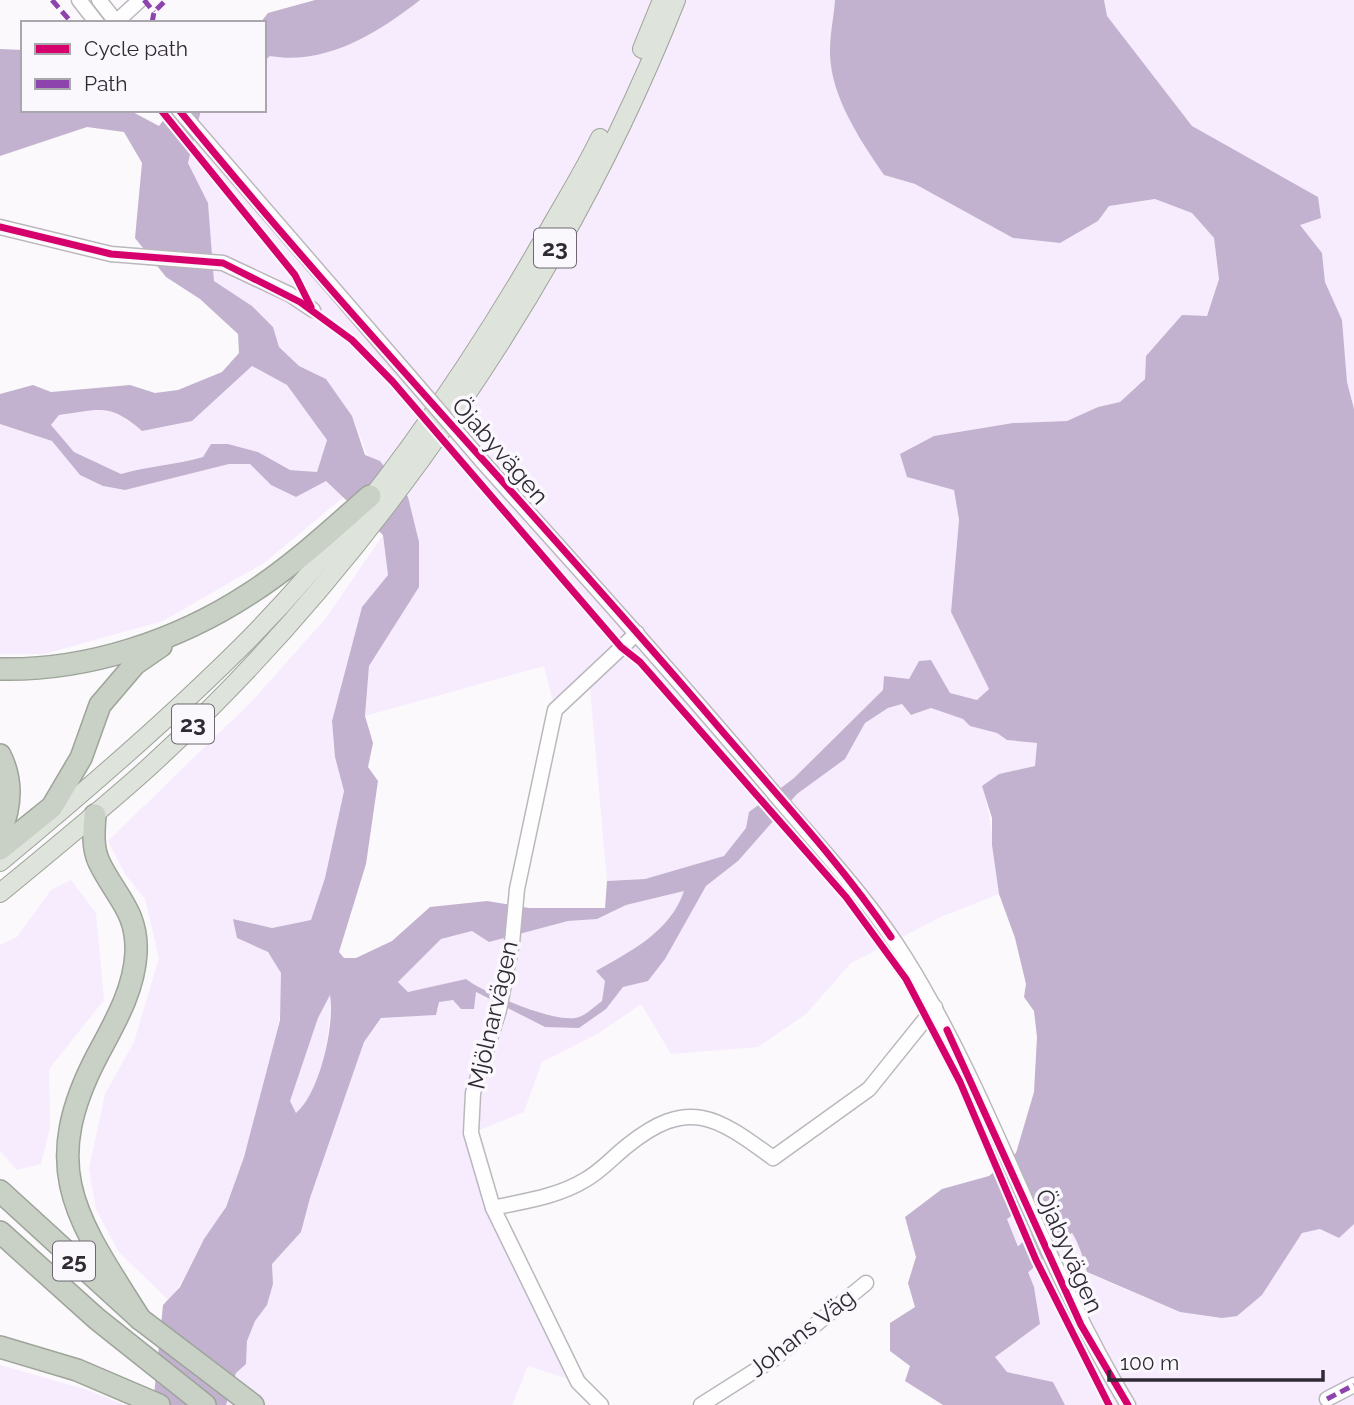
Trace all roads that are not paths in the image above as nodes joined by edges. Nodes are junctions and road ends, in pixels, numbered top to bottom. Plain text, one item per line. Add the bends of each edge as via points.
1 (79, 0) edge
2 (140, 0) edge
3 (662, 0) edge
4 (676, 0) edge
5 (106, 2) edge
6 (95, 19) edge
7 (116, 21) edge
8 (117, 21) edge
9 (181, 112) edge
10 (0, 227) edge
11 (313, 310) dead end
12 (400, 472) junction
13 (370, 496) joint
14 (346, 521) junction
15 (183, 630) junction
16 (637, 633) junction
17 (0, 669) edge
18 (0, 755) edge
19 (95, 815) junction
20 (0, 833) edge
21 (0, 849) edge
22 (0, 862) edge
23 (0, 893) edge
24 (934, 1007) junction
25 (0, 1191) edge
26 (493, 1208) junction
27 (0, 1232) edge
28 (866, 1283) dead end
29 (145, 1323) junction
30 (0, 1347) edge
31 (1354, 1385) edge
32 (1327, 1399) dead end
33 (150, 1400) edge
34 (205, 1405) edge
35 (253, 1405) edge
36 (601, 1405) edge
37 (701, 1405) edge
38 (1128, 1405) edge

1 - 6 street
2 - 8 street
3 - 12 main road, 23 via 596,147
4 - 12 main road, 23 via 608,150 534,288 479,376
5 - 6 street
5 - 7 street
9 - 16 street, Öjabyvägen, bridge
10 - 11 street via 111,254 223,262
12 - 13 main road, 23
12 - 19 main road, 23 via 364,533 259,657
13 - 14 highway
14 - 15 highway via 249,594
14 - 22 main road, 23 via 311,571 253,635 79,797
15 - 17 highway via 82,661
15 - 21 highway via 135,664 100,705 81,758 52,807
16 - 24 street, Öjabyvägen via 871,908
16 - 26 street, Mjölnarvägen via 555,710 517,889 499,1010 473,1093 471,1133
18 - 20 highway via 10,796
19 - 23 main road, 23
19 - 29 highway via 95,849 127,906 136,952 124,1004 76,1101 66,1165 76,1208 88,1233
24 - 26 street via 869,1089 773,1158 730,1126 696,1116 664,1120 586,1180 545,1197
24 - 38 street, Öjabyvägen via 1081,1325
25 - 29 highway, 25
26 - 36 street, Mjölnarvägen via 578,1382
27 - 34 highway via 149,1363
28 - 37 street, Johans Väg via 775,1358
29 - 35 highway, 25
30 - 33 highway via 77,1370
31 - 32 street

